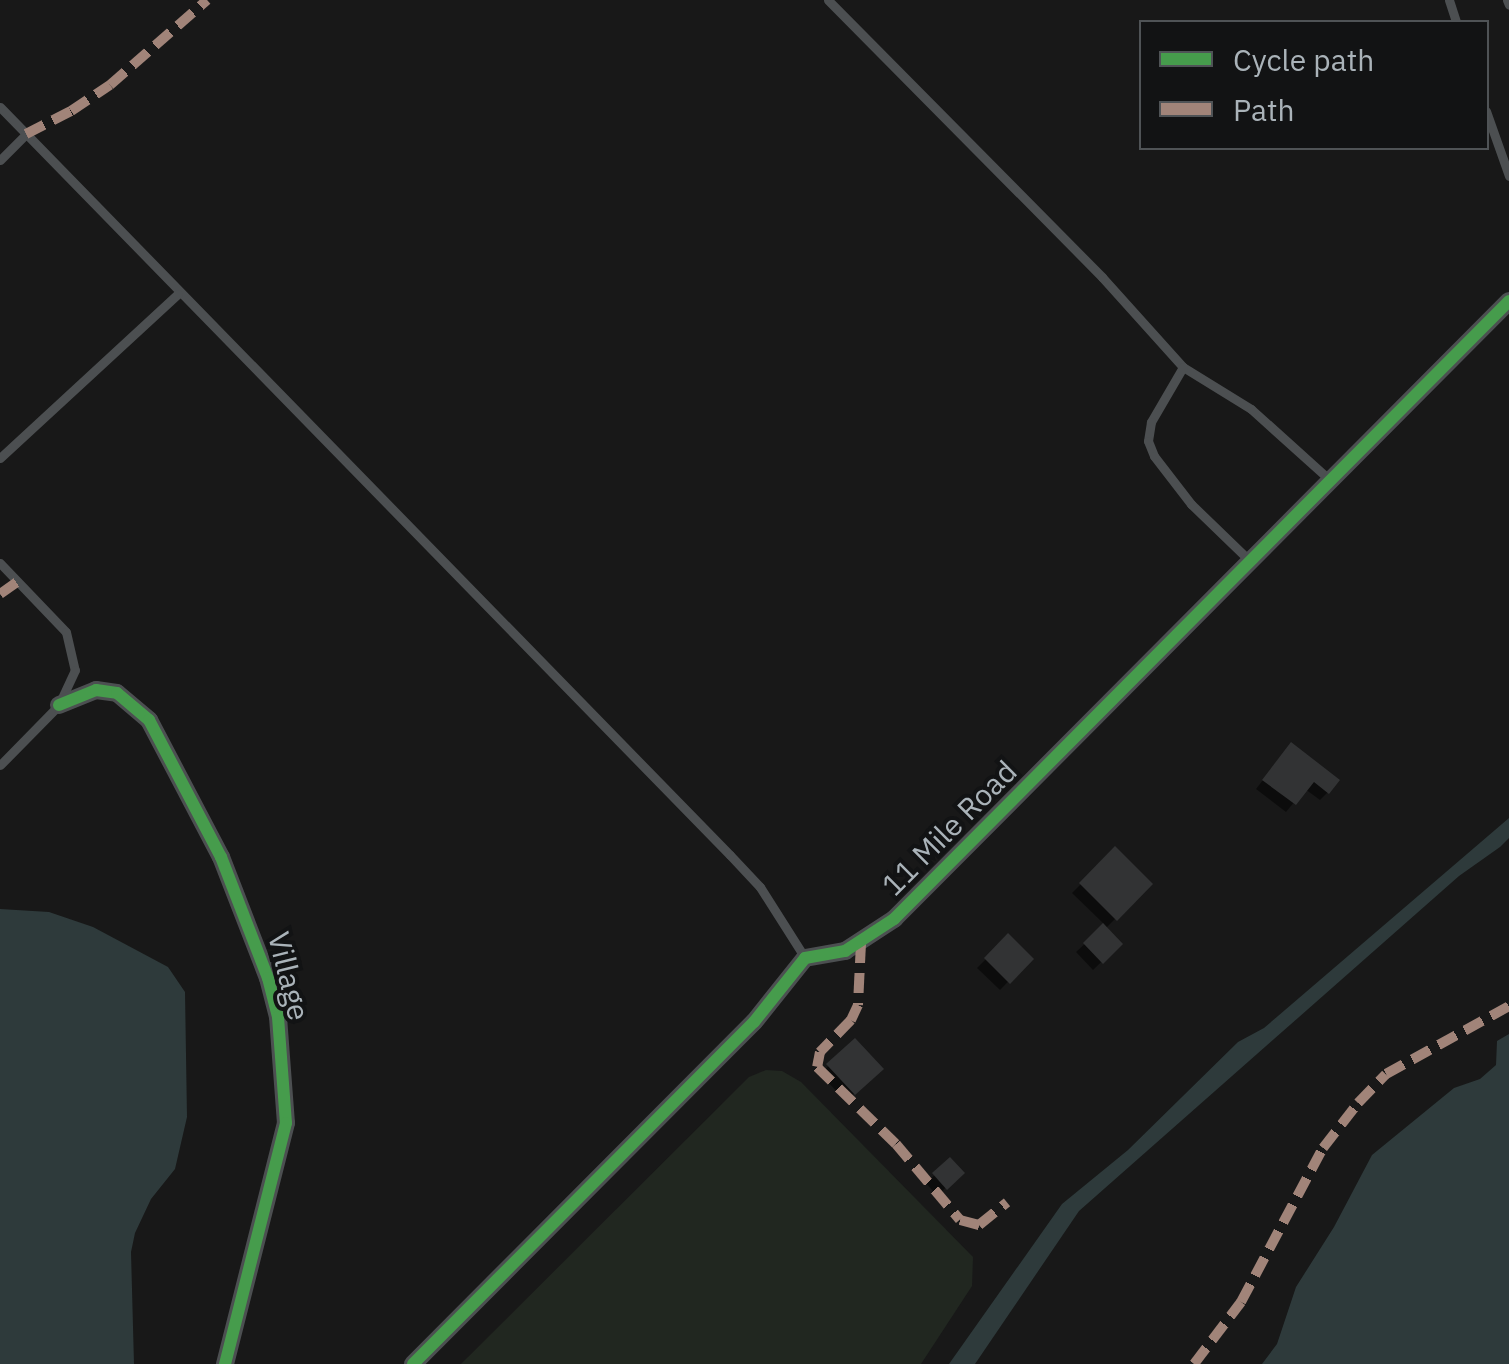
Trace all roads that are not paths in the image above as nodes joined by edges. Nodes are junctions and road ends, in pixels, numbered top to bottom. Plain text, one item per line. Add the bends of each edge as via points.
1 (828, 0) edge
2 (0, 107) edge
3 (1489, 119) edge
4 (26, 134) junction
5 (0, 160) edge
6 (1509, 176) edge
7 (178, 294) junction
8 (1509, 301) edge
9 (1183, 367) junction
10 (0, 458) edge
11 (1330, 480) junction
12 (1250, 562) junction
13 (0, 563) edge
14 (59, 706) junction
15 (0, 765) edge
16 (804, 958) junction
17 (225, 1364) edge
18 (413, 1364) edge

1 - 9 lane
2 - 4 lane
3 - 6 lane
4 - 5 lane
4 - 7 lane
7 - 10 lane
7 - 16 lane via 730,855 760,887
8 - 11 street, 11 Mile Road
9 - 11 lane via 1251,409
9 - 12 lane via 1158,408 1148,441 1191,504
11 - 12 street, 11 Mile Road
12 - 16 street, 11 Mile Road via 894,919 845,951
13 - 14 lane via 66,632 75,670
14 - 15 lane
14 - 17 street, Village via 96,690 117,693 149,720 221,857 278,1017 286,1123
16 - 18 street via 754,1022

